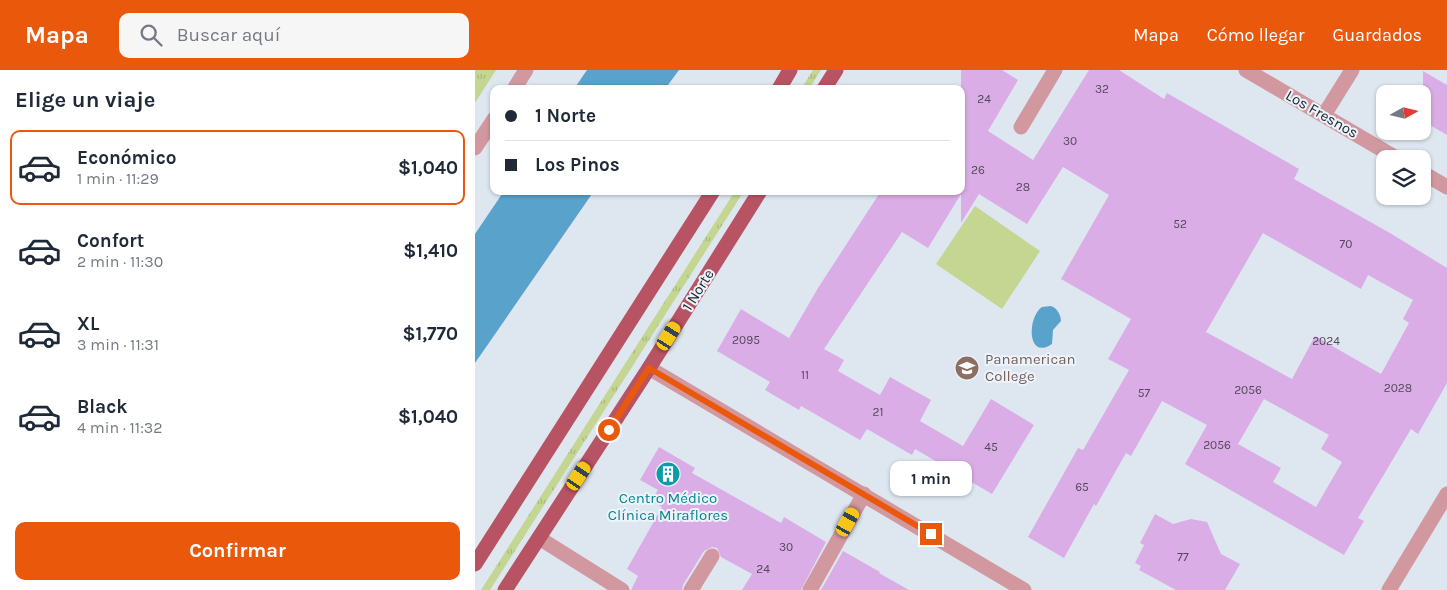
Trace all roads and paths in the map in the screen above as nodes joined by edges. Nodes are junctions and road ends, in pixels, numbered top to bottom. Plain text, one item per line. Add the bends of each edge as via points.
1 (526, 70) edge
2 (791, 70) edge
3 (836, 70) edge
4 (1055, 70) edge
5 (1246, 70) edge
6 (1352, 70) edge
7 (517, 85) edge
8 (782, 85) edge
9 (827, 85) edge
10 (1324, 116) junction
11 (490, 125) edge
12 (1021, 127) dead end
13 (475, 148) edge
14 (1383, 150) edge
15 (1431, 178) edge
16 (1447, 187) edge
17 (710, 195) edge
18 (757, 195) edge
19 (649, 368) junction
20 (864, 494) junction
21 (1447, 494) edge
22 (539, 538) junction
23 (712, 556) dead end
24 (475, 564) edge
25 (1006, 585) edge
26 (505, 590) edge
27 (622, 590) edge
28 (691, 590) edge
29 (810, 590) edge
30 (1024, 590) edge
31 (1389, 590) edge

1 - 7 street
2 - 8 main road
3 - 9 main road
4 - 12 street
5 - 10 street, Los Fresnos
6 - 10 street
10 - 14 street, Los Fresnos
11 - 13 street
15 - 16 street
17 - 24 main road
18 - 19 main road, 1 Norte
19 - 20 street
19 - 22 main road, 1 Norte
20 - 25 street
20 - 29 street
21 - 31 street
22 - 26 main road, 1 Norte
22 - 27 street
23 - 28 street
25 - 30 street

